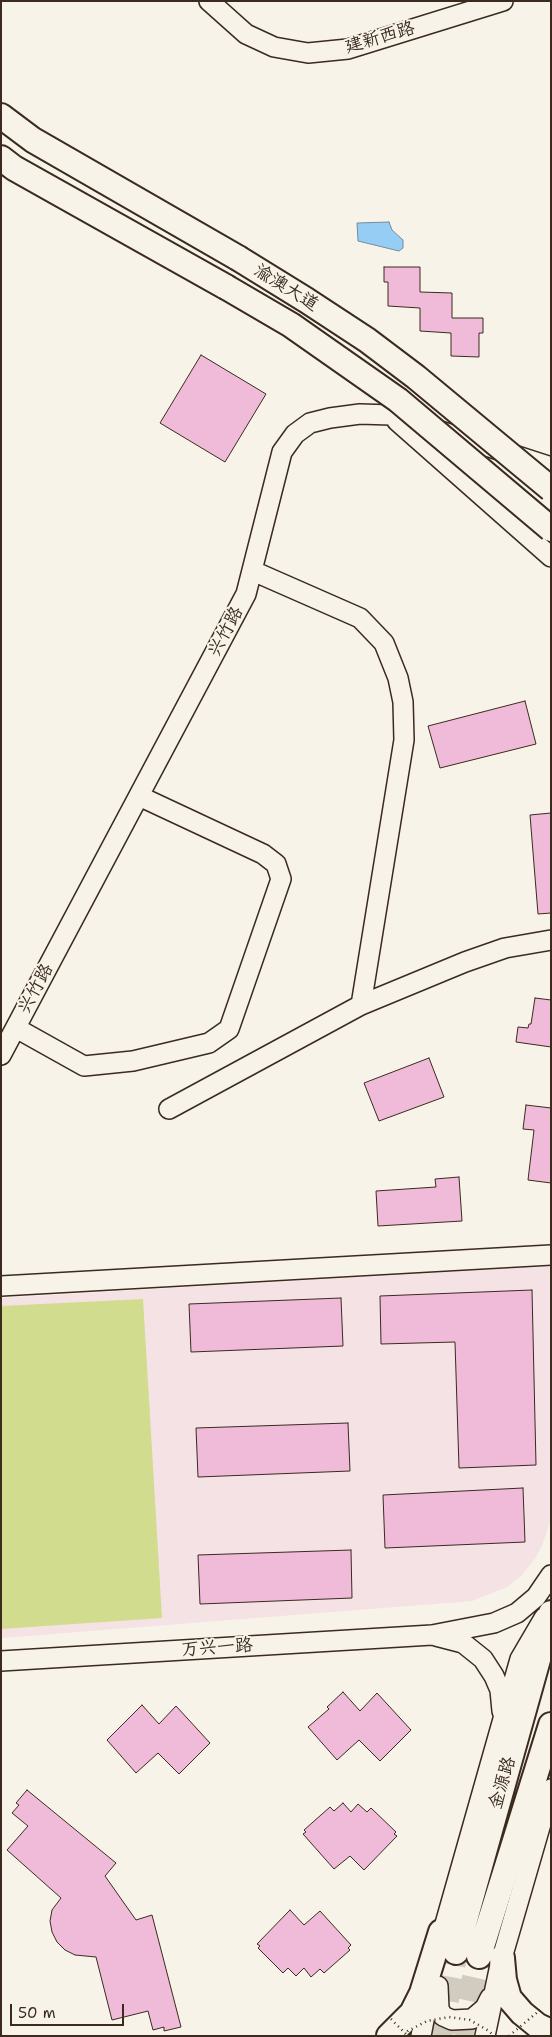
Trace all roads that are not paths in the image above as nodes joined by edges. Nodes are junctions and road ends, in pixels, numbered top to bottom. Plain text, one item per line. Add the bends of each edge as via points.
1 (209, 1) edge
2 (503, 1) edge
3 (1, 116) edge
4 (1, 158) edge
5 (391, 415) junction
6 (551, 466) edge
7 (551, 490) edge
8 (551, 529) edge
9 (551, 557) edge
10 (253, 571) junction
11 (139, 796) junction
12 (551, 940) edge
13 (360, 1005) junction
14 (16, 1028) junction
15 (1, 1056) edge
16 (169, 1109) dead end
17 (551, 1255) edge
18 (1, 1286) edge
19 (551, 1575) edge
20 (551, 1606) edge
21 (551, 1613) edge
22 (432, 1634) junction
23 (1, 1661) edge
24 (503, 1717) junction
25 (551, 1725) edge
26 (551, 1789) edge
27 (441, 1932) junction
28 (456, 1952) tunnel mouth
29 (491, 1957) junction
30 (493, 1993) junction
31 (402, 2032) edge
32 (551, 2032) edge
33 (485, 2036) edge

1 - 2 street, 建新西路 via 246,34 274,47 308,53 348,49
3 - 7 main road, 渝澳大道, bridge via 33,140 238,258 367,340
4 - 8 main road, 渝澳大道, bridge via 291,325 390,394
5 - 6 street, 兴竹路
5 - 9 street
5 - 10 street, 兴竹路 via 360,414 330,418 310,423 295,434 282,452
10 - 11 street, 兴竹路 via 246,594
10 - 13 street via 360,618 384,643 398,678 403,702 404,740
11 - 14 street, 兴竹路
11 - 14 street via 263,854 276,864 281,879 229,1029 209,1043 133,1061 84,1066
12 - 13 street via 505,948
13 - 16 street
14 - 15 street, 兴竹路
17 - 18 street
19 - 22 street via 536,1597 517,1613 494,1623
20 - 24 street via 520,1659
21 - 28 main road, 金源路
22 - 23 street, 万兴一路
22 - 24 street via 463,1643 483,1659 500,1690
24 - 27 street
25 - 29 main road, 金源路
26 - 29 street
27 - 30 street via 437,1999 443,2016 452,2020 472,2019 485,2008
27 - 31 street
27 - 31 main road via 422,1993
29 - 30 street
29 - 32 main road via 504,1980 509,1998 538,2026
30 - 33 street

